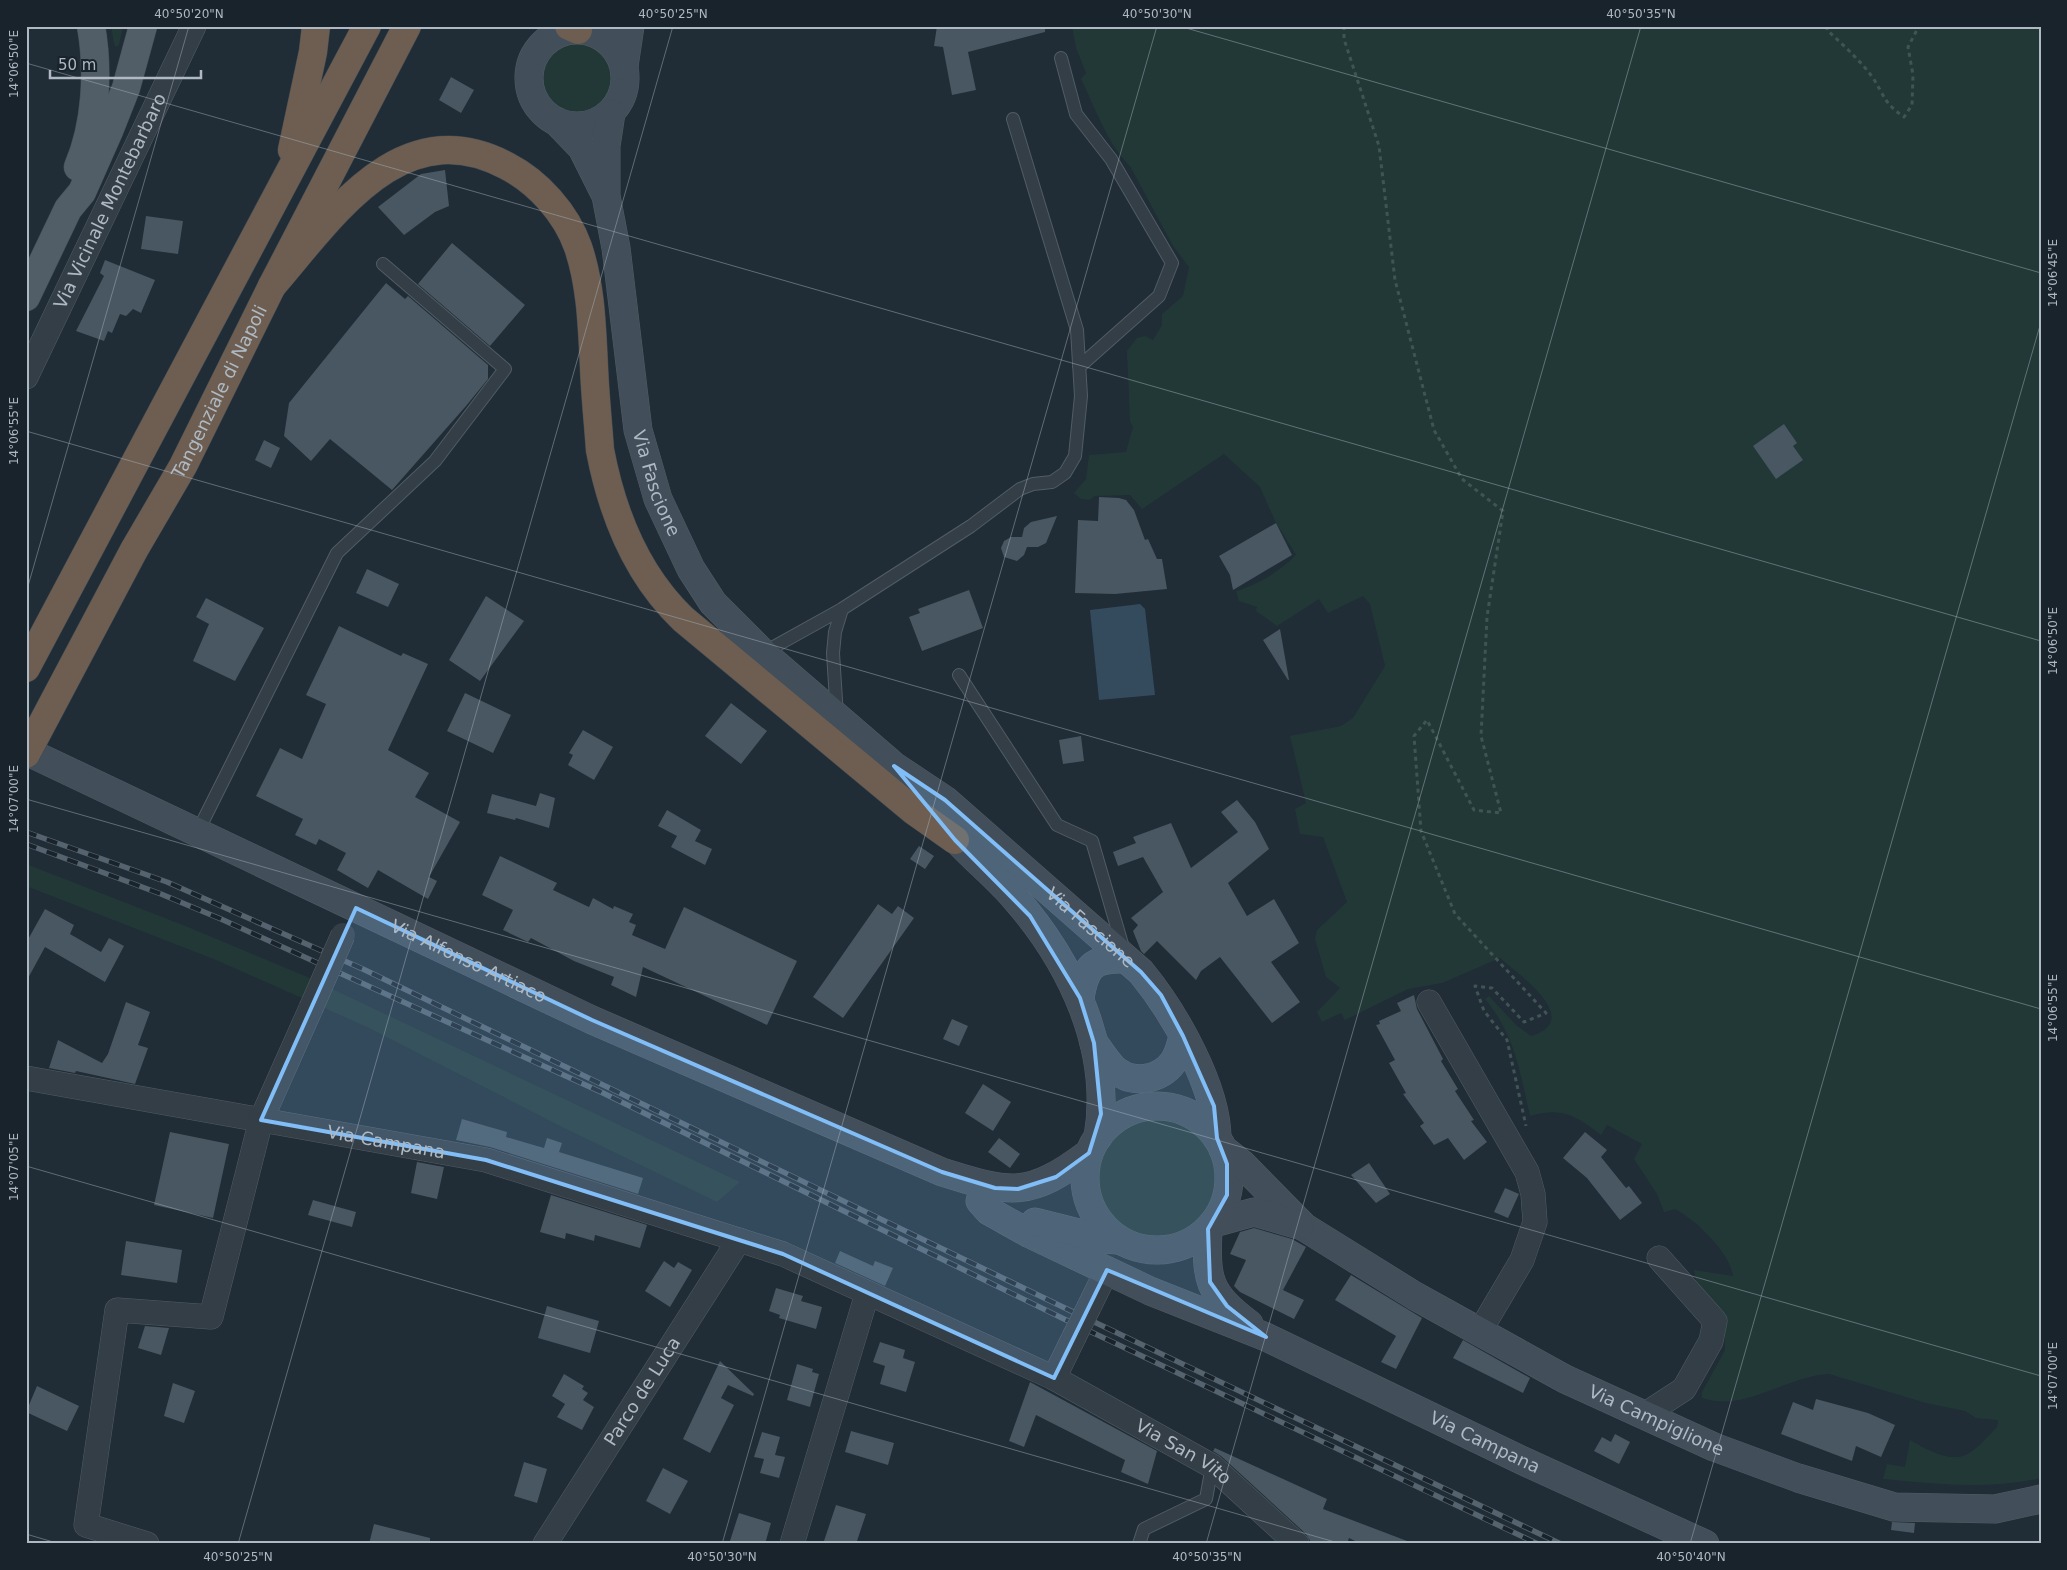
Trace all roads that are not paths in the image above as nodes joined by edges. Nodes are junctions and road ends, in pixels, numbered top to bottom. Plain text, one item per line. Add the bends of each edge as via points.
1 (91, 26) edge
2 (143, 26) edge
3 (194, 26) edge
4 (316, 26) edge
5 (367, 26) edge
6 (406, 26) edge
7 (630, 26) edge
8 (583, 29) edge
9 (1061, 58) dead end
10 (624, 66) junction
11 (611, 113) junction
12 (1013, 119) dead end
13 (556, 121) junction
14 (285, 182) junction
15 (606, 196) junction
16 (68, 209) junction
17 (383, 264) dead end
18 (272, 286) junction
19 (26, 297) edge
20 (1079, 367) junction
21 (26, 377) edge
22 (842, 609) junction
23 (763, 653) junction
24 (26, 668) edge
25 (959, 675) dead end
26 (837, 718) junction
27 (26, 752) edge
28 (894, 766) junction
29 (197, 833) junction
30 (955, 840) junction
31 (356, 908) junction
32 (1125, 959) junction
33 (1080, 998) junction
34 (1429, 1002) dead end
35 (1183, 1036) junction
36 (1094, 1043) junction
37 (26, 1078) edge
38 (261, 1120) junction
39 (1220, 1144) junction
40 (1093, 1145) junction
41 (916, 1162) junction
42 (980, 1201) junction
43 (1211, 1226) junction
44 (1304, 1227) junction
45 (739, 1240) junction
46 (1122, 1242) junction
47 (1659, 1258) dead end
48 (1107, 1270) junction
49 (867, 1294) junction
50 (1178, 1303) junction
51 (1480, 1331) junction
52 (1266, 1337) junction
53 (1054, 1378) junction
54 (1644, 1415) junction
55 (1212, 1466) junction
56 (2041, 1499) edge
57 (147, 1544) edge
58 (545, 1544) edge
59 (792, 1544) edge
60 (1139, 1544) edge
61 (1297, 1544) edge
62 (1705, 1544) edge

1 - 16 main road via 94,98 81,160 70,186
2 - 16 main road via 110,131 82,192
3 - 21 street, Via Vicinale Montebarbaro
4 - 14 highway
5 - 14 highway
6 - 18 highway, Tangenziale di Napoli
7 - 10 main road
8 - 10 main road via 602,36 612,44
8 - 13 main road via 550,38 533,60 530,89 535,102
9 - 20 lane via 1076,114 1111,159 1172,263 1159,296
10 - 11 main road via 624,91
11 - 13 main road via 585,126 570,126
11 - 15 main road, Via Fascione via 606,146
12 - 20 lane via 1077,330
13 - 15 main road via 582,148
14 - 24 highway
15 - 23 main road, Via Fascione via 616,248 638,430 658,499 691,569 713,603
16 - 19 main road
17 - 29 lane via 505,369 435,460 337,553
18 - 27 highway, Tangenziale di Napoli, bridge via 183,466 134,550
18 - 30 highway via 341,205 392,164 433,151 454,151 477,155 524,174 555,206 577,245 589,304 604,472 618,520 647,575 683,619 882,785
20 - 22 lane via 1081,396 1076,456 1065,473 1052,482 1020,489 972,526
22 - 23 lane
22 - 26 lane via 833,653
23 - 26 main road, Via Fascione
25 - 32 lane via 1057,825 1092,841
26 - 28 main road, Via Fascione
27 - 29 main road, Via Alfonso Artiaco
28 - 30 main road, Via Fascione
28 - 32 main road, Via Fascione via 944,800
29 - 31 main road, Via Alfonso Artiaco
30 - 33 main road, Via Fascione via 1030,916
31 - 38 street, bridge
31 - 41 main road, Via Alfonso Artiaco via 592,1020
32 - 33 main road via 1103,960 1094,964 1084,977
32 - 35 main road, Via Fascione via 1142,972 1161,996
33 - 36 main road, Via Fascione
34 - 51 street via 1527,1172 1533,1194 1535,1222 1522,1260
35 - 36 main road via 1180,1050 1168,1067 1151,1078 1137,1080 1114,1068
35 - 39 main road, Via Fascione via 1214,1106
36 - 40 main road, Via Fascione via 1102,1114
37 - 38 street, Via Campana
38 - 45 street, Via Campana via 486,1160
38 - 57 street via 211,1317 117,1310 86,1525
39 - 40 main road via 1206,1125 1191,1115 1175,1108 1158,1106 1124,1114 1109,1124
39 - 43 main road via 1229,1179 1227,1195
39 - 44 main road, Via Campiglione
40 - 41 main road via 1056,1177 1018,1189 995,1188
40 - 46 main road via 1085,1185 1088,1202 1106,1230
41 - 42 main road
42 - 46 main road via 1053,1228
42 - 48 main road, Via Campana via 1005,1221
43 - 44 main road, Via Campiglione via 1254,1212
43 - 46 main road via 1194,1240 1160,1251 1143,1250
43 - 52 main road, Via Campana via 1207,1266 1216,1295
44 - 51 main road, Via Campiglione via 1415,1296
45 - 49 street, Via Campana via 783,1254
45 - 58 street, Parco de Luca
46 - 50 main road
47 - 54 street via 1715,1321 1711,1341 1684,1389
48 - 50 main road, Via Campana
48 - 53 street, bridge
49 - 53 street, Via San Vito
49 - 59 street
50 - 52 main road, Via Campana
51 - 54 main road, Via Campiglione via 1565,1379
52 - 62 main road, Via Campana
53 - 55 street, Via San Vito
54 - 56 main road, Via Campiglione via 1798,1478 1894,1507 1995,1509
55 - 60 lane via 1206,1499 1144,1529
55 - 61 street, Via San Vito

